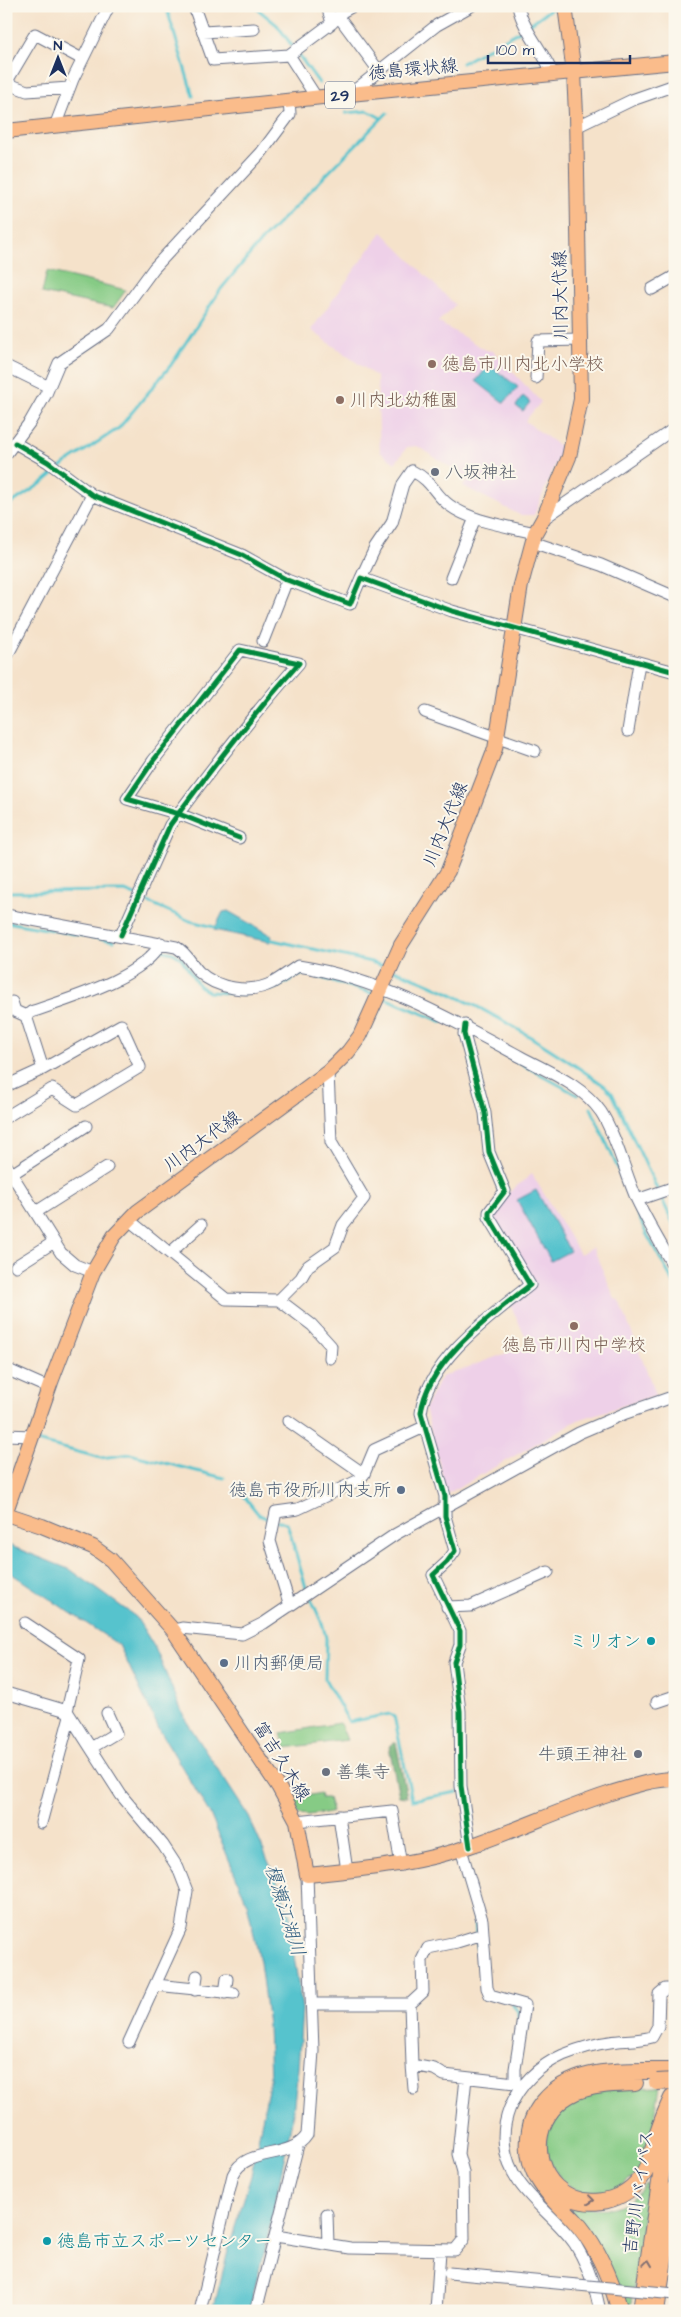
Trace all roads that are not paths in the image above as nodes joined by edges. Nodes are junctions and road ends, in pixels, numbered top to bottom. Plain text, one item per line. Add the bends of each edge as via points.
1 (108, 6) edge
2 (196, 6) edge
3 (327, 6) edge
4 (353, 6) edge
5 (471, 6) edge
6 (518, 6) edge
7 (565, 6) edge
8 (336, 20) junction
9 (254, 29) dead end
10 (203, 32) junction
11 (289, 55) junction
12 (82, 59) junction
13 (675, 62) edge
14 (379, 71) junction
15 (574, 73) junction
16 (553, 75) junction
17 (6, 83) edge
18 (675, 84) edge
19 (69, 88) junction
20 (350, 94) junction
21 (316, 97) junction
22 (289, 100) junction
23 (55, 126) junction
24 (576, 127) junction
25 (6, 131) edge
26 (675, 276) edge
27 (652, 289) dead end
28 (580, 340) junction
29 (6, 366) edge
30 (536, 378) dead end
31 (49, 387) junction
32 (675, 428) edge
33 (15, 443) junction
34 (6, 454) edge
35 (92, 495) junction
36 (475, 518) junction
37 (543, 519) junction
38 (534, 538) junction
39 (361, 578) junction
40 (451, 578) dead end
41 (288, 580) junction
42 (675, 597) edge
43 (515, 628) junction
44 (263, 641) dead end
45 (6, 658) edge
46 (639, 663) junction
47 (675, 672) edge
48 (425, 712) dead end
49 (628, 731) dead end
50 (497, 738) junction
51 (535, 751) dead end
52 (179, 814) junction
53 (238, 838) dead end
54 (6, 915) edge
55 (121, 935) junction
56 (159, 948) junction
57 (378, 993) junction
58 (12, 1002) dead end
59 (26, 1016) junction
60 (464, 1029) junction
61 (42, 1070) junction
62 (328, 1072) junction
63 (6, 1086) edge
64 (52, 1089) junction
65 (6, 1117) edge
66 (86, 1126) dead end
67 (107, 1167) dead end
68 (9, 1169) edge
69 (675, 1187) edge
70 (637, 1200) junction
71 (36, 1212) junction
72 (129, 1220) junction
73 (201, 1225) dead end
74 (54, 1242) junction
75 (170, 1253) junction
76 (16, 1266) dead end
77 (675, 1270) edge
78 (93, 1272) junction
79 (279, 1300) junction
80 (330, 1358) dead end
81 (6, 1369) edge
82 (49, 1388) junction
83 (671, 1399) edge
84 (288, 1421) dead end
85 (424, 1427) junction
86 (6, 1435) edge
87 (32, 1436) junction
88 (364, 1474) junction
89 (444, 1507) junction
90 (6, 1512) edge
91 (548, 1572) dead end
92 (290, 1606) junction
93 (447, 1607) junction
94 (25, 1623) dead end
95 (174, 1630) junction
96 (6, 1694) edge
97 (675, 1696) edge
98 (657, 1702) dead end
99 (107, 1713) dead end
100 (69, 1714) junction
101 (91, 1748) junction
102 (675, 1779) edge
103 (339, 1816) junction
104 (296, 1821) junction
105 (41, 1823) dead end
106 (465, 1848) junction
107 (401, 1864) junction
108 (347, 1871) junction
109 (307, 1875) junction
110 (479, 1935) junction
111 (197, 1976) dead end
112 (227, 1979) dead end
113 (156, 1985) junction
114 (195, 1990) junction
115 (675, 1990) edge
116 (313, 2004) junction
117 (410, 2004) junction
118 (129, 2042) dead end
119 (412, 2066) junction
120 (663, 2075) edge
121 (466, 2078) junction
122 (675, 2080) edge
123 (518, 2085) junction
124 (414, 2090) dead end
125 (672, 2098) junction
126 (294, 2146) junction
127 (675, 2188) edge
128 (327, 2214) dead end
129 (672, 2222) edge
130 (276, 2236) junction
131 (328, 2244) junction
132 (440, 2251) junction
133 (437, 2272) junction
134 (675, 2294) edge
135 (200, 2311) edge
136 (256, 2311) edge
137 (436, 2311) edge
138 (600, 2311) edge
139 (620, 2311) edge
140 (641, 2311) edge
141 (656, 2311) edge

1 - 12 street
2 - 10 street
3 - 8 street
4 - 8 street
5 - 14 street via 437,25
6 - 16 street
7 - 15 main road, 川内大代線
8 - 11 street
8 - 14 street
9 - 10 street
10 - 11 street via 213,60
11 - 21 street
12 - 17 street via 35,34
12 - 19 street
13 - 15 main road, 徳島環状線 / 29
14 - 20 street
15 - 16 main road, 徳島環状線 / 29
15 - 24 main road, 川内大代線
16 - 20 main road, 徳島環状線 / 29
17 - 19 street via 28,91
18 - 24 street
19 - 23 street
20 - 21 main road, 徳島環状線 / 29
21 - 22 main road, 徳島環状線 / 29
22 - 23 main road, 徳島環状線 / 29
22 - 31 street via 290,114 261,153 154,268 110,329 59,364
23 - 25 main road, 徳島環状線 / 29
24 - 28 main road, 川内大代線
26 - 27 street
28 - 30 street via 538,341
28 - 37 main road, 川内大代線 via 581,399 568,457
29 - 31 street
31 - 33 street
32 - 37 street
33 - 34 street
33 - 35 street via 48,462
35 - 41 street via 242,555
35 - 45 street
36 - 38 street
36 - 39 street via 449,505 425,477 412,470 403,484 392,522 374,548
36 - 40 street
37 - 38 main road, 川内大代線
38 - 42 street
38 - 43 main road, 川内大代線 via 521,585
39 - 41 street via 350,604
39 - 43 street via 452,611
41 - 44 street
43 - 46 street
43 - 50 main road, 川内大代線
46 - 47 street
46 - 49 street
48 - 50 street
50 - 51 street
50 - 57 main road, 川内大代線 via 448,871 401,945
52 - 52 street via 258,710 300,663 240,650 126,799
52 - 53 street
52 - 55 street via 170,825
54 - 55 street
55 - 56 street
56 - 57 street via 184,951 208,980 230,987 262,987 298,966 317,969
56 - 59 street via 128,975
57 - 60 street
57 - 62 main road, 川内大代線 via 360,1036
58 - 59 street via 15,1011
59 - 61 street
60 - 70 street via 588,1096 602,1114
60 - 85 street via 485,1114 489,1152 505,1191 489,1212 489,1217 530,1285 470,1334 443,1365 422,1408
61 - 63 street
61 - 64 street
61 - 64 street via 122,1025 140,1066 77,1105
62 - 72 main road, 川内大代線
62 - 79 street via 331,1142 364,1198 343,1225 335,1247 308,1266
64 - 65 street
66 - 68 street
67 - 71 street
68 - 71 street
69 - 70 street
70 - 77 street
71 - 74 street
72 - 75 street
72 - 78 main road, 川内大代線 via 114,1236
73 - 75 street
74 - 76 street
74 - 78 street via 75,1265
75 - 79 street via 226,1299
78 - 82 main road, 川内大代線
79 - 80 street via 312,1325 331,1346
81 - 82 street
82 - 87 main road, 川内大代線
83 - 89 street via 579,1433
84 - 88 street
85 - 88 street via 374,1450
85 - 89 street via 445,1496
86 - 87 street
87 - 90 main road, 川内大代線
88 - 92 street via 359,1480 298,1509 276,1512 270,1541
89 - 92 street via 396,1534
89 - 93 street via 455,1551 433,1575
90 - 95 main road, 富吉久木線 via 93,1547 111,1560
91 - 93 street via 471,1606
92 - 95 street via 242,1634
93 - 106 street via 460,1631 460,1645 454,1662 460,1711
94 - 100 street via 79,1659
95 - 104 main road, 富吉久木線 via 278,1786
96 - 100 street
97 - 98 street
99 - 101 street via 116,1733
100 - 101 street
100 - 105 street
101 - 113 street via 121,1795 168,1853 187,1891 181,1928
102 - 106 main road via 630,1786
103 - 104 street
103 - 107 street via 392,1811
103 - 108 street
104 - 109 main road, 富吉久木線
106 - 107 main road
106 - 110 street via 467,1874 477,1896 482,1920
107 - 108 main road
108 - 109 main road
109 - 116 street
110 - 117 street via 428,1948 422,1960 423,1992
110 - 123 street via 490,1995 525,2005 515,2069
111 - 114 street
112 - 114 street via 229,1993
113 - 114 street
113 - 118 street
115 - 123 street via 665,1989 659,1994 657,2030 652,2037 611,2042 572,2052 539,2069
116 - 117 street
116 - 126 street via 308,2128 307,2135
117 - 119 street
119 - 121 street
119 - 124 street
120 - 122 highway, bridge
120 -> 125 highway via 594,2086 574,2092 553,2107 544,2119 540,2147 543,2165 557,2187 592,2201 617,2198 629,2191 650,2163 657,2134
120 - 139 highway via 610,2072 572,2081 542,2103 530,2126 527,2142 532,2168 539,2182 575,2221 601,2260 613,2285
121 - 123 street
121 - 132 street via 458,2154 463,2172 464,2240 455,2250
122 - 125 highway, 吉野川バイパス
123 - 138 street via 506,2122 505,2145 510,2166 520,2184 559,2226 586,2262
140 -> 125 highway, 吉野川バイパス
126 - 130 street
126 - 135 street via 237,2166
127 - 129 highway, 吉野川バイパス
128 - 131 street
129 - 141 highway, 吉野川バイパス
130 - 131 street
130 - 136 street
131 - 132 street via 350,2248
132 - 133 street
133 - 134 street, bridge
133 - 137 street

